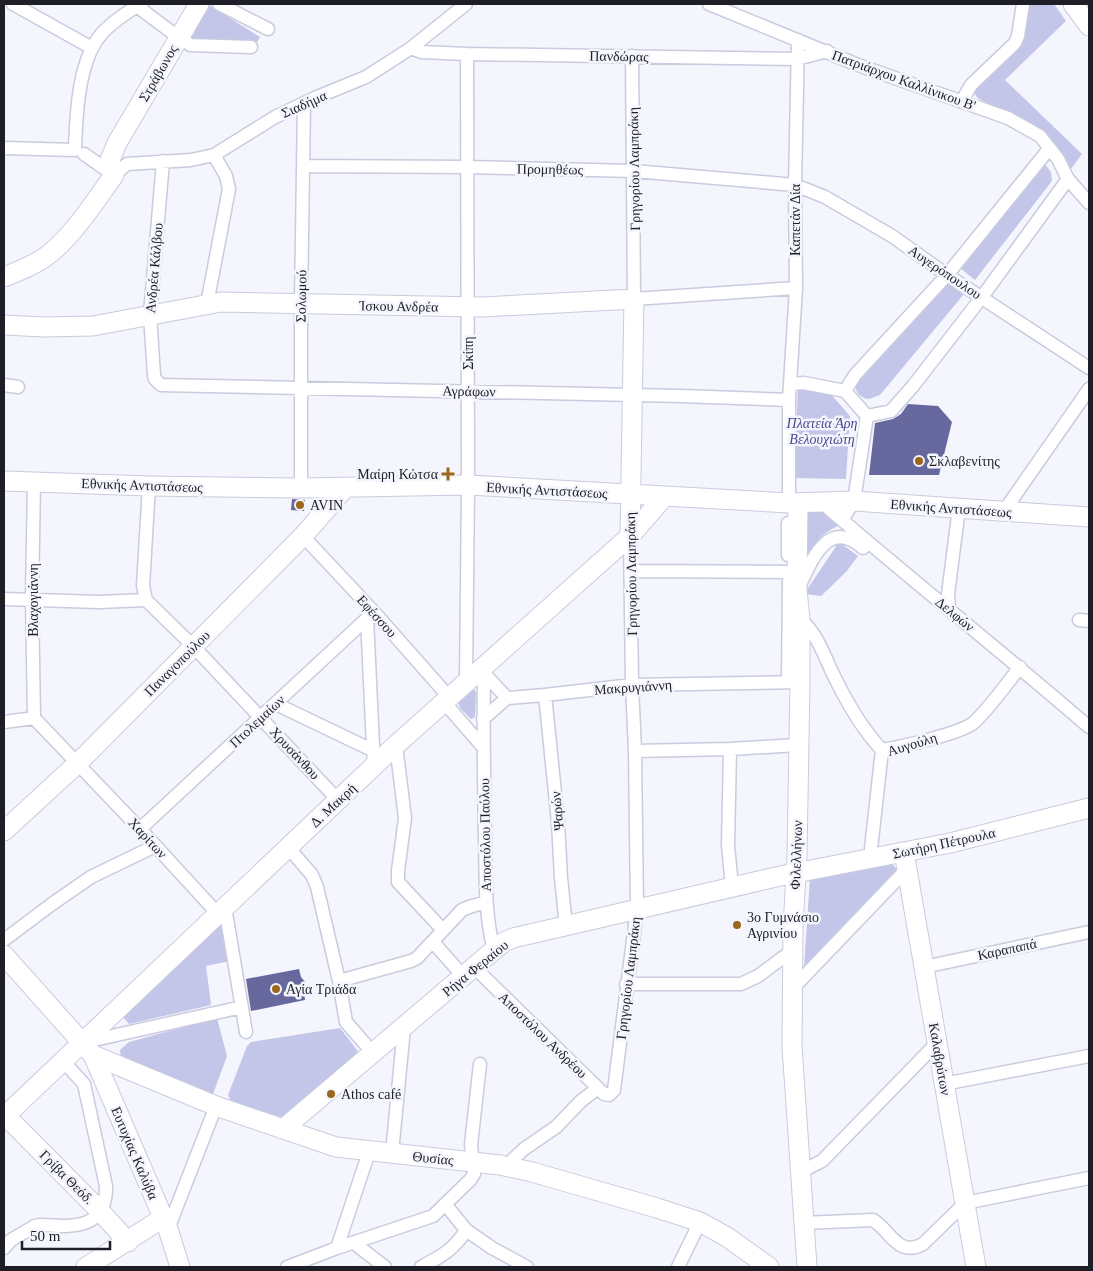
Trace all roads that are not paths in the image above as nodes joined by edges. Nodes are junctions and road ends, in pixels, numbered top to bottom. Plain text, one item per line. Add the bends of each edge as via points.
1 (13, 4) edge
2 (199, 4) edge
3 (203, 4) edge
4 (219, 4) edge
5 (466, 4) edge
6 (709, 4) edge
7 (1023, 4) edge
8 (1073, 4) edge
9 (137, 5) edge
10 (1089, 26) edge
11 (268, 29) dead end
12 (178, 37) junction
13 (798, 40) junction
14 (251, 47) dead end
15 (92, 48) junction
16 (411, 48) junction
17 (827, 52) junction
18 (467, 54) junction
19 (632, 56) junction
20 (798, 59) junction
21 (962, 101) junction
22 (304, 103) junction
23 (4, 148) edge
24 (1049, 148) junction
25 (84, 154) dead end
26 (214, 155) junction
27 (164, 161) junction
28 (304, 166) junction
29 (467, 167) junction
30 (120, 169) junction
31 (634, 171) junction
32 (1072, 183) junction
33 (795, 185) junction
34 (1089, 203) edge
35 (947, 275) junction
36 (4, 277) edge
37 (796, 288) junction
38 (982, 297) junction
39 (634, 298) junction
40 (301, 303) junction
41 (207, 304) junction
42 (468, 306) junction
43 (150, 315) junction
44 (4, 325) edge
45 (1089, 368) edge
46 (154, 375) joint
47 (791, 384) junction
48 (4, 385) edge
49 (18, 387) dead end
50 (302, 387) junction
51 (1089, 389) edge
52 (845, 390) junction
53 (468, 391) junction
54 (633, 396) junction
55 (789, 400) junction
56 (867, 416) junction
57 (4, 481) edge
58 (34, 482) junction
59 (468, 485) junction
60 (149, 486) junction
61 (301, 488) junction
62 (344, 489) junction
63 (630, 495) junction
64 (664, 496) junction
65 (821, 502) junction
66 (854, 502) junction
67 (793, 503) junction
68 (958, 508) junction
69 (1004, 511) junction
70 (1089, 517) edge
71 (842, 520) junction
72 (788, 522) dead end
73 (303, 536) junction
74 (630, 536) junction
75 (631, 571) junction
76 (789, 572) junction
77 (916, 583) junction
78 (797, 590) junction
79 (4, 599) edge
80 (32, 599) junction
81 (146, 600) junction
82 (949, 609) junction
83 (371, 615) junction
84 (800, 619) junction
85 (193, 646) junction
86 (1020, 667) junction
87 (482, 671) junction
88 (466, 682) junction
89 (794, 682) junction
90 (632, 685) junction
91 (545, 696) junction
92 (506, 698) junction
93 (447, 699) junction
94 (276, 704) junction
95 (261, 717) junction
96 (483, 719) junction
97 (36, 721) junction
98 (4, 722) edge
99 (1089, 727) edge
100 (396, 745) junction
101 (798, 745) junction
102 (483, 747) junction
103 (730, 749) junction
104 (882, 750) junction
105 (635, 751) junction
106 (373, 758) junction
107 (78, 763) junction
108 (338, 800) junction
109 (1089, 808) edge
110 (140, 829) junction
111 (4, 831) edge
112 (155, 846) junction
113 (288, 847) junction
114 (870, 858) junction
115 (905, 861) junction
116 (796, 872) junction
117 (732, 886) junction
118 (486, 902) junction
119 (637, 909) junction
120 (221, 911) junction
121 (566, 926) junction
122 (443, 930) junction
123 (1089, 932) edge
124 (4, 940) edge
125 (433, 942) junction
126 (494, 950) junction
127 (793, 950) junction
128 (4, 956) edge
129 (924, 967) junction
130 (468, 972) junction
131 (339, 981) junction
132 (626, 984) junction
133 (793, 988) junction
134 (242, 1008) junction
135 (404, 1028) junction
136 (246, 1032) dead end
137 (937, 1043) junction
138 (88, 1048) junction
139 (374, 1053) junction
140 (1089, 1056) edge
141 (63, 1061) junction
142 (480, 1064) dead end
143 (944, 1084) junction
144 (598, 1088) junction
145 (614, 1090) joint
146 (216, 1106) junction
147 (4, 1116) edge
148 (283, 1129) junction
149 (369, 1152) junction
150 (392, 1154) junction
151 (472, 1162) junction
152 (506, 1166) junction
153 (800, 1172) junction
154 (1089, 1178) edge
155 (965, 1203) junction
156 (446, 1205) junction
157 (100, 1211) junction
158 (700, 1222) junction
159 (166, 1223) junction
160 (804, 1223) junction
161 (466, 1230) junction
162 (128, 1242) junction
163 (354, 1243) junction
164 (4, 1248) edge
165 (337, 1248) junction
166 (763, 1265) edge
167 (294, 1266) edge
168 (86, 1267) edge
169 (180, 1267) edge
170 (385, 1267) edge
171 (421, 1267) edge
172 (527, 1267) edge
173 (678, 1267) edge
174 (807, 1267) edge
175 (976, 1267) edge

1 - 15 street
2 - 12 street, Στράβωνος
3 - 14 street via 183,37 186,44
4 - 11 street
5 - 16 street, Σιαδήμα
6 - 13 street, Πατριάρχου Καλλίνικου B'
7 - 21 street via 1015,43 971,84
8 - 10 street
9 - 12 street
9 - 15 street via 102,33
12 - 30 street, Στράβωνος via 117,143 110,160
13 - 17 street, Πατριάρχου Καλλίνικου B'
13 - 20 street, Καπετάν Δία
15 - 23 street via 84,71 75,150
16 - 18 street, Πανδώρας via 421,52
16 - 22 street, Σιαδήμα via 366,77
17 - 20 street, Πανδώρας
17 - 21 street, Πατριάρχου Καλλίνικου B'
18 - 19 street, Πανδώρας
18 - 29 street, Σκίπη
19 - 20 street, Πανδώρας
19 - 31 street, Γρηγορίου Λαμπράκη
20 - 33 street, Καπετάν Δία
21 - 24 street, Πατριάρχου Καλλίνικου B' via 1021,124 1040,136
22 - 26 street, Σιαδήμα
22 - 28 street, Σολωμού
24 - 32 street, Πατριάρχου Καλλίνικου B'
24 - 35 street
25 - 30 street
26 - 27 street, Σιαδήμα
26 - 41 street via 226,176 229,189
27 - 30 street, Σιαδήμα
27 - 43 street, Ανδρέα Κάλβου
28 - 29 street, Προμηθέως
28 - 40 street, Σολωμού
29 - 31 street, Προμηθέως
29 - 42 street, Σκίπη
30 - 36 street via 53,251
31 - 33 street, Προμηθέως
31 - 39 street, Γρηγορίου Λαμπράκη
32 - 34 street, Πατριάρχου Καλλίνικου B'
32 - 38 street
33 - 35 street, Αυγερόπουλου via 892,236
33 - 37 street, Καπετάν Δία
35 - 38 street, Αυγερόπουλου
35 - 52 street
37 - 39 street, Ίσκου Ανδρέα
37 - 47 street, Καπετάν Δία
38 - 45 street, Αυγερόπουλου
38 - 56 street via 891,411
39 - 42 street, Ίσκου Ανδρέα
39 - 54 street, Γρηγορίου Λαμπράκη
40 - 41 street, Ίσκου Ανδρέα
40 - 42 street, Ίσκου Ανδρέα
40 - 50 street, Σολωμού
41 - 43 street, Ίσκου Ανδρέα
42 - 53 street, Σκίπη
43 - 44 street, Ίσκου Ανδρέα via 77,327
43 - 46 street, Ανδρέα Κάλβου
46 - 50 street, Αγράφων via 161,384
47 - 52 street
47 - 55 street, Καπετάν Δία
48 - 49 street
50 - 53 street, Αγράφων
50 - 61 street, Σολωμού
51 - 69 street
52 - 56 street
53 - 54 street, Αγράφων
53 - 59 street, Σκίπη
54 - 55 street, Αγράφων
54 - 63 street, Γρηγορίου Λαμπράκη
55 - 67 street, Καπετάν Δία
56 - 66 street
57 - 58 street, Εθνικής Αντιστάσεως
58 - 60 street, Εθνικής Αντιστάσεως
58 - 80 street, Βλαχογιάννη
59 - 62 street, Εθνικής Αντιστάσεως
59 - 63 street, Εθνικής Αντιστάσεως
59 - 88 street, Σκίπη
60 - 61 street, Εθνικής Αντιστάσεως
60 - 81 street via 142,586
61 - 62 street, Εθνικής Αντιστάσεως
62 - 73 street, Παναγοπούλου
63 - 64 street, Εθνικής Αντιστάσεως
63 - 74 street, Γρηγορίου Λαμπράκη
64 - 67 street, Εθνικής Αντιστάσεως
64 - 74 street, Δ. Μακρή
65 - 66 street, Εθνικής Αντιστάσεως
65 - 67 street, Εθνικής Αντιστάσεως
65 - 71 street, Δελφών
66 - 68 street, Εθνικής Αντιστάσεως
66 - 71 street
67 - 78 street, Φιλελλήνων
68 - 69 street, Εθνικής Αντιστάσεως
68 - 82 street
69 - 70 street, Εθνικής Αντιστάσεως
71 - 77 street, Δελφών
72 - 76 street
73 - 83 street, Εφέσσου
73 - 85 street, Παναγοπούλου
74 - 75 street, Γρηγορίου Λαμπράκη
74 - 87 street, Δ. Μακρή
75 - 76 street
75 - 90 street, Γρηγορίου Λαμπράκη
76 - 89 street
77 - 78 street via 903,582 854,540 836,537 817,553
77 - 82 street, Δελφών
78 - 84 street, Φιλελλήνων
79 - 80 street
80 - 81 street
80 - 97 street, Βλαχογιάννη
81 - 85 street, Χρυσάνθου
82 - 86 street, Δελφών
83 - 93 street, Εφέσσου
83 - 94 street, Πτολεμαίων
83 - 106 street
84 - 89 street, Φιλελλήνων
84 - 104 street via 815,634 860,722
85 - 95 street, Χρυσάνθου
85 - 107 street, Παναγοπούλου
86 - 99 street, Δελφών
86 - 104 street, Αυγούλη via 970,725
87 - 88 street, Δ. Μακρή
87 - 92 street
87 - 96 street, Αποστόλου Παύλου
88 - 93 street, Δ. Μακρή
89 - 90 street, Μακρυγιάννη
89 - 101 street, Φιλελλήνων
90 - 91 street, Μακρυγιάννη
90 - 105 street, Γρηγορίου Λαμπράκη
91 - 92 street, Μακρυγιάννη
91 - 121 street, Ψαρών
92 - 96 street
93 - 100 street, Δ. Μακρή
93 - 102 street, Εφέσσου
94 - 95 street, Πτολεμαίων
94 - 106 street
95 - 108 street, Χρυσάνθου
95 - 110 street, Πτολεμαίων
96 - 102 street, Αποστόλου Παύλου
97 - 98 street
97 - 107 street, Χαρίτων
100 - 106 street, Δ. Μακρή
100 - 122 street via 405,818 398,882
101 - 103 street
101 - 116 street, Φιλελλήνων
102 - 118 street, Αποστόλου Παύλου
103 - 105 street
103 - 117 street via 728,846
104 - 114 street, Αυγούλη
105 - 119 street, Γρηγορίου Λαμπράκη
106 - 108 street, Δ. Μακρή
107 - 110 street, Χαρίτων
107 - 111 street, Παναγοπούλου
108 - 113 street, Δ. Μακρή
109 - 115 street, Σωτήρη Πέτρουλα
110 - 112 street, Χαρίτων
112 - 120 street, Χαρίτων
112 - 124 street via 92,877
113 - 120 street, Δ. Μακρή
113 - 131 street via 312,875 317,886
114 - 115 street, Σωτήρη Πέτρουλα
114 - 116 street, Σωτήρη Πέτρουλα
115 - 129 street, Καλαβρύτων
115 - 133 street
116 - 117 street, Ρήγα Φεραίου
116 - 127 street, Φιλελλήνων
117 - 119 street, Ρήγα Φεραίου
118 - 122 street via 462,910
118 - 126 street, Αποστόλου Παύλου
119 - 121 street, Ρήγα Φεραίου
119 - 132 street, Γρηγορίου Λαμπράκη
120 - 134 street
120 - 138 street, Δ. Μακρή
121 - 126 street, Ρήγα Φεραίου via 513,938
122 - 125 street
123 - 129 street, Καραπαπά
125 - 130 street, Αποστόλου Ανδρέου
125 - 131 street via 411,961
126 - 130 street, Ρήγα Φεραίου
127 - 132 street via 758,976 741,984
127 - 133 street, Φιλελλήνων
128 - 138 street
129 - 137 street, Καλαβρύτων
130 - 135 street, Ρήγα Φεραίου
130 - 144 street, Αποστόλου Ανδρέου
131 - 139 street via 346,1022
132 - 145 street, Γρηγορίου Λαμπράκη
133 - 153 street, Φιλελλήνων via 792,1046
134 - 136 street
134 - 138 street
135 - 139 street, Ρήγα Φεραίου
135 - 150 street
137 - 143 street, Καλαβρύτων
137 - 153 street via 822,1161
138 - 141 street, Δ. Μακρή
138 - 146 street, Θυσίας
138 - 159 street, Ευτυχίας Καλύβα
139 - 148 street, Ρήγα Φεραίου
140 - 143 street
141 - 147 street, Δ. Μακρή
141 - 157 street via 84,1084 87,1095 106,1186 105,1201
142 - 151 street
143 - 155 street, Καλαβρύτων
144 - 145 street, Αποστόλου Ανδρέου via 606,1095
144 - 152 street via 556,1127 534,1140
146 - 148 street, Θυσίας
146 - 159 street
147 - 157 street, Γρίβα Θεόδ.
148 - 149 street, Θυσίας via 336,1147
149 - 150 street, Θυσίας
149 - 165 street
150 - 151 street, Θυσίας
151 - 152 street, Θυσίας
151 - 156 street via 474,1175
152 - 158 street, Θυσίας
153 - 160 street, Φιλελλήνων
154 - 155 street
155 - 160 street via 917,1248 897,1243 873,1220
155 - 175 street, Καλαβρύτων
156 - 161 street
156 - 163 street via 430,1218
157 - 162 street, Γρίβα Θεόδ.
157 - 164 street via 82,1225 35,1226
158 - 166 street, Θυσίας via 727,1237
158 - 173 street
159 - 162 street
159 - 169 street, Ευτυχίας Καλύβα
160 - 174 street, Φιλελλήνων
161 - 171 street via 448,1252
161 - 172 street
162 - 168 street
163 - 165 street
163 - 170 street
165 - 167 street

